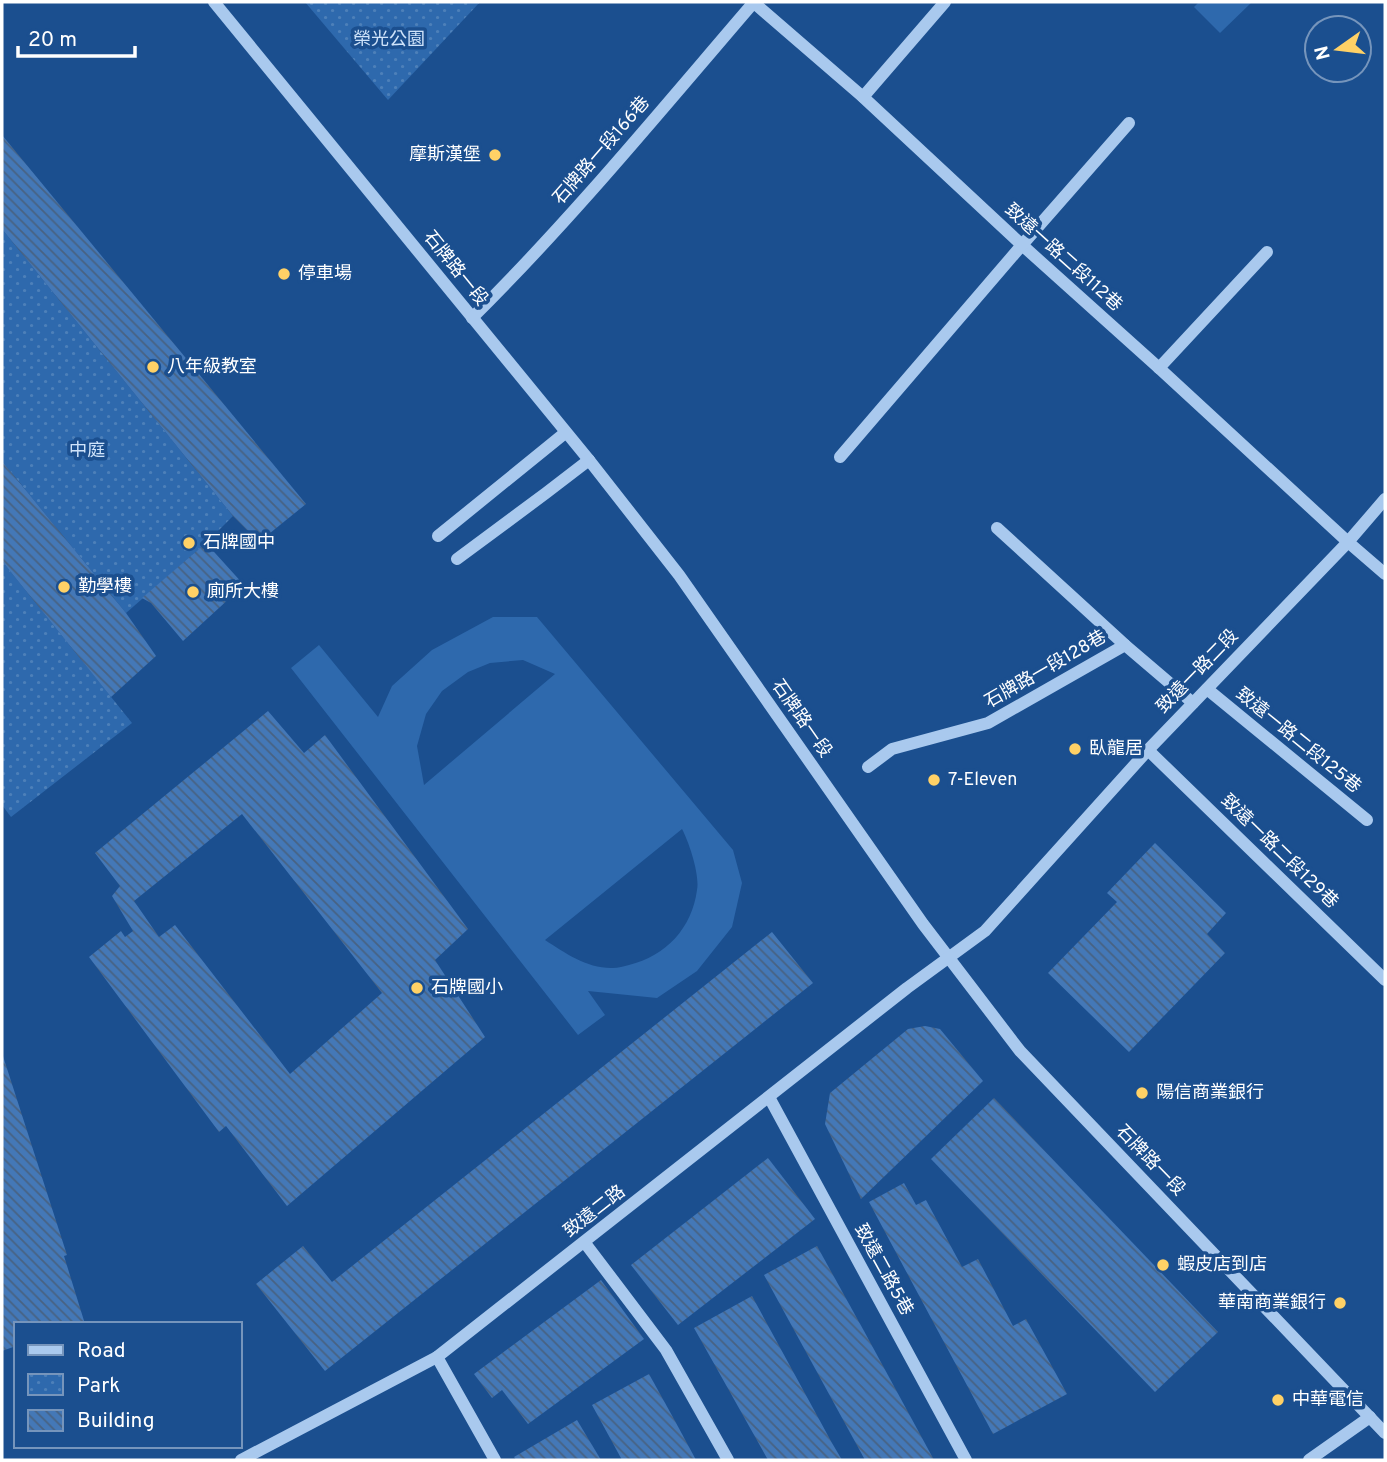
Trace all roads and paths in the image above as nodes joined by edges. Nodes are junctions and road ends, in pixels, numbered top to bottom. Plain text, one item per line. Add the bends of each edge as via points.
1 (214, 2) edge
2 (753, 2) edge
3 (945, 2) edge
4 (863, 97) junction
5 (1129, 124) dead end
6 (1021, 245) junction
7 (1267, 252) dead end
8 (472, 318) junction
9 (1159, 368) junction
10 (565, 433) junction
11 (840, 457) dead end
12 (589, 460) junction
13 (1385, 499) edge
14 (997, 528) dead end
15 (438, 536) dead end
16 (1348, 542) junction
17 (457, 559) dead end
18 (1385, 574) edge
19 (1125, 645) junction
20 (1206, 689) junction
21 (1193, 703) junction
22 (1148, 750) junction
23 (868, 767) dead end
24 (1367, 820) dead end
25 (948, 958) junction
26 (1385, 980) edge
27 (769, 1097) junction
28 (584, 1243) junction
29 (437, 1357) junction
30 (1370, 1418) junction
31 (1385, 1433) edge
32 (242, 1460) edge
33 (495, 1460) edge
34 (729, 1460) edge
35 (967, 1460) edge
36 (1308, 1460) edge

1 - 8 street, 石牌路一段
2 - 4 street, 致遠一路二段112巷
2 - 8 street, 石牌路一段166巷 via 608,171
3 - 4 street
4 - 6 street, 致遠一路二段112巷
5 - 6 street
6 - 9 street, 致遠一路二段112巷
6 - 11 street
7 - 9 street
8 - 10 street, 石牌路一段
9 - 16 street, 致遠一路二段112巷
10 - 12 street, 石牌路一段
10 - 15 street
12 - 17 street
12 - 25 street, 石牌路一段 via 679,575
13 - 16 street, 致遠一路二段
14 - 19 street, 石牌路一段128巷
16 - 18 street, 致遠一路二段112巷
16 - 20 street, 致遠一路二段
19 - 21 street, 石牌路一段128巷
19 - 23 street, 石牌路一段128巷 via 988,723 892,749
20 - 21 street, 致遠一路二段
20 - 24 street, 致遠一路二段125巷
21 - 22 street, 致遠一路二段
22 - 25 street, 致遠一路二段 via 985,931
22 - 26 street, 致遠一路二段129巷
25 - 27 street, 致遠二路
25 - 30 street, 石牌路一段 via 1020,1051
27 - 28 street, 致遠二路
27 - 35 street, 致遠二路5巷
28 - 29 street, 致遠二路
28 - 34 street via 666,1350
29 - 32 street, 致遠二路
29 - 33 street
30 - 31 street, 石牌路一段
30 - 36 street

